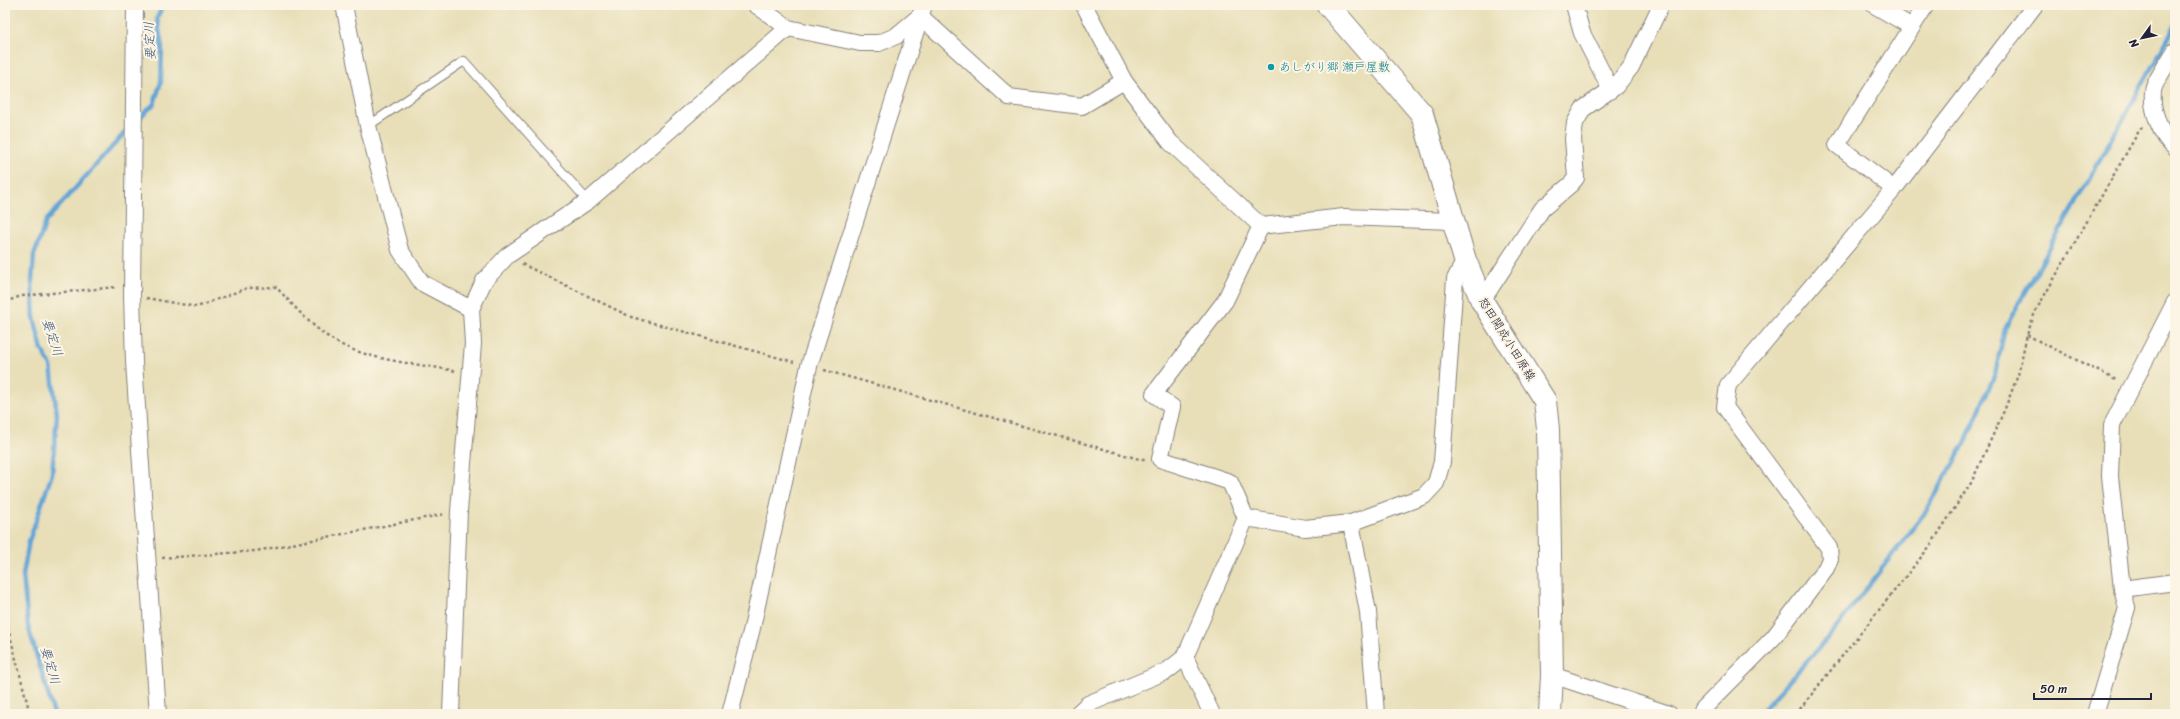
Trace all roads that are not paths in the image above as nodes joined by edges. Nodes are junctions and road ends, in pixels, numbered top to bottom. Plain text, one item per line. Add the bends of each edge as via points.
1 (135, 5) edge
2 (344, 5) edge
3 (756, 5) edge
4 (1084, 5) edge
5 (1328, 5) edge
6 (1574, 5) edge
7 (1661, 5) edge
8 (1874, 5) edge
9 (1926, 5) edge
10 (2035, 5) edge
11 (922, 10) edge
12 (1912, 27) junction
13 (788, 28) junction
14 (2175, 51) edge
15 (1124, 81) junction
16 (1611, 90) junction
17 (368, 126) junction
18 (2175, 148) edge
19 (1894, 189) junction
20 (588, 201) junction
21 (1452, 221) junction
22 (1261, 226) junction
23 (1465, 260) junction
24 (1482, 301) junction
25 (2175, 302) edge
26 (471, 309) junction
27 (1246, 518) junction
28 (1351, 523) junction
29 (2175, 582) edge
30 (2122, 589) junction
31 (1185, 657) junction
32 (1552, 675) junction
33 (158, 714) edge
34 (451, 714) edge
35 (730, 714) edge
36 (1077, 714) edge
37 (1210, 714) edge
38 (1376, 714) edge
39 (1550, 714) edge
40 (1669, 714) edge
41 (1701, 714) edge
42 (2095, 714) edge

1 - 33 street via 132,291
2 - 17 street
3 - 13 street
4 - 15 street
5 - 21 main road, 怒田開成小田原線 via 1422,114
6 - 16 street via 1582,33
7 - 16 street via 1631,68
8 - 12 street
9 - 12 street
10 - 19 street
11 - 13 street via 896,36 879,43 860,43
11 - 15 street via 1009,97 1082,106
11 - 35 street via 809,366 752,628
12 - 19 street via 1837,145
13 - 20 street
14 - 18 street via 2152,91 2155,113 2169,144
15 - 22 street via 1170,142
16 - 24 street via 1583,109 1575,123 1573,139 1576,178 1542,209
17 - 20 lane via 464,61
17 - 26 street via 400,250 422,283
19 - 41 street via 1728,385 1726,406 1829,548 1830,559 1774,637
20 - 26 street via 507,256 484,281
21 - 22 street via 1344,217
21 - 23 main road, 怒田開成小田原線
22 - 27 street via 1225,301 1154,394 1172,407 1160,459 1230,482
23 - 24 main road, 怒田開成小田原線
23 - 28 street via 1455,279 1442,462 1436,483 1424,496
24 - 32 main road, 怒田開成小田原線 via 1545,401 1548,429
25 - 30 street via 2112,425 2110,476
26 - 34 street via 473,344 459,511
27 - 28 street via 1305,528
27 - 31 street
28 - 38 street via 1368,612
29 - 30 street
30 - 42 street via 2127,608
31 - 36 street via 1166,671 1088,704
31 - 37 street
32 - 39 main road, 怒田開成小田原線
32 - 40 street

